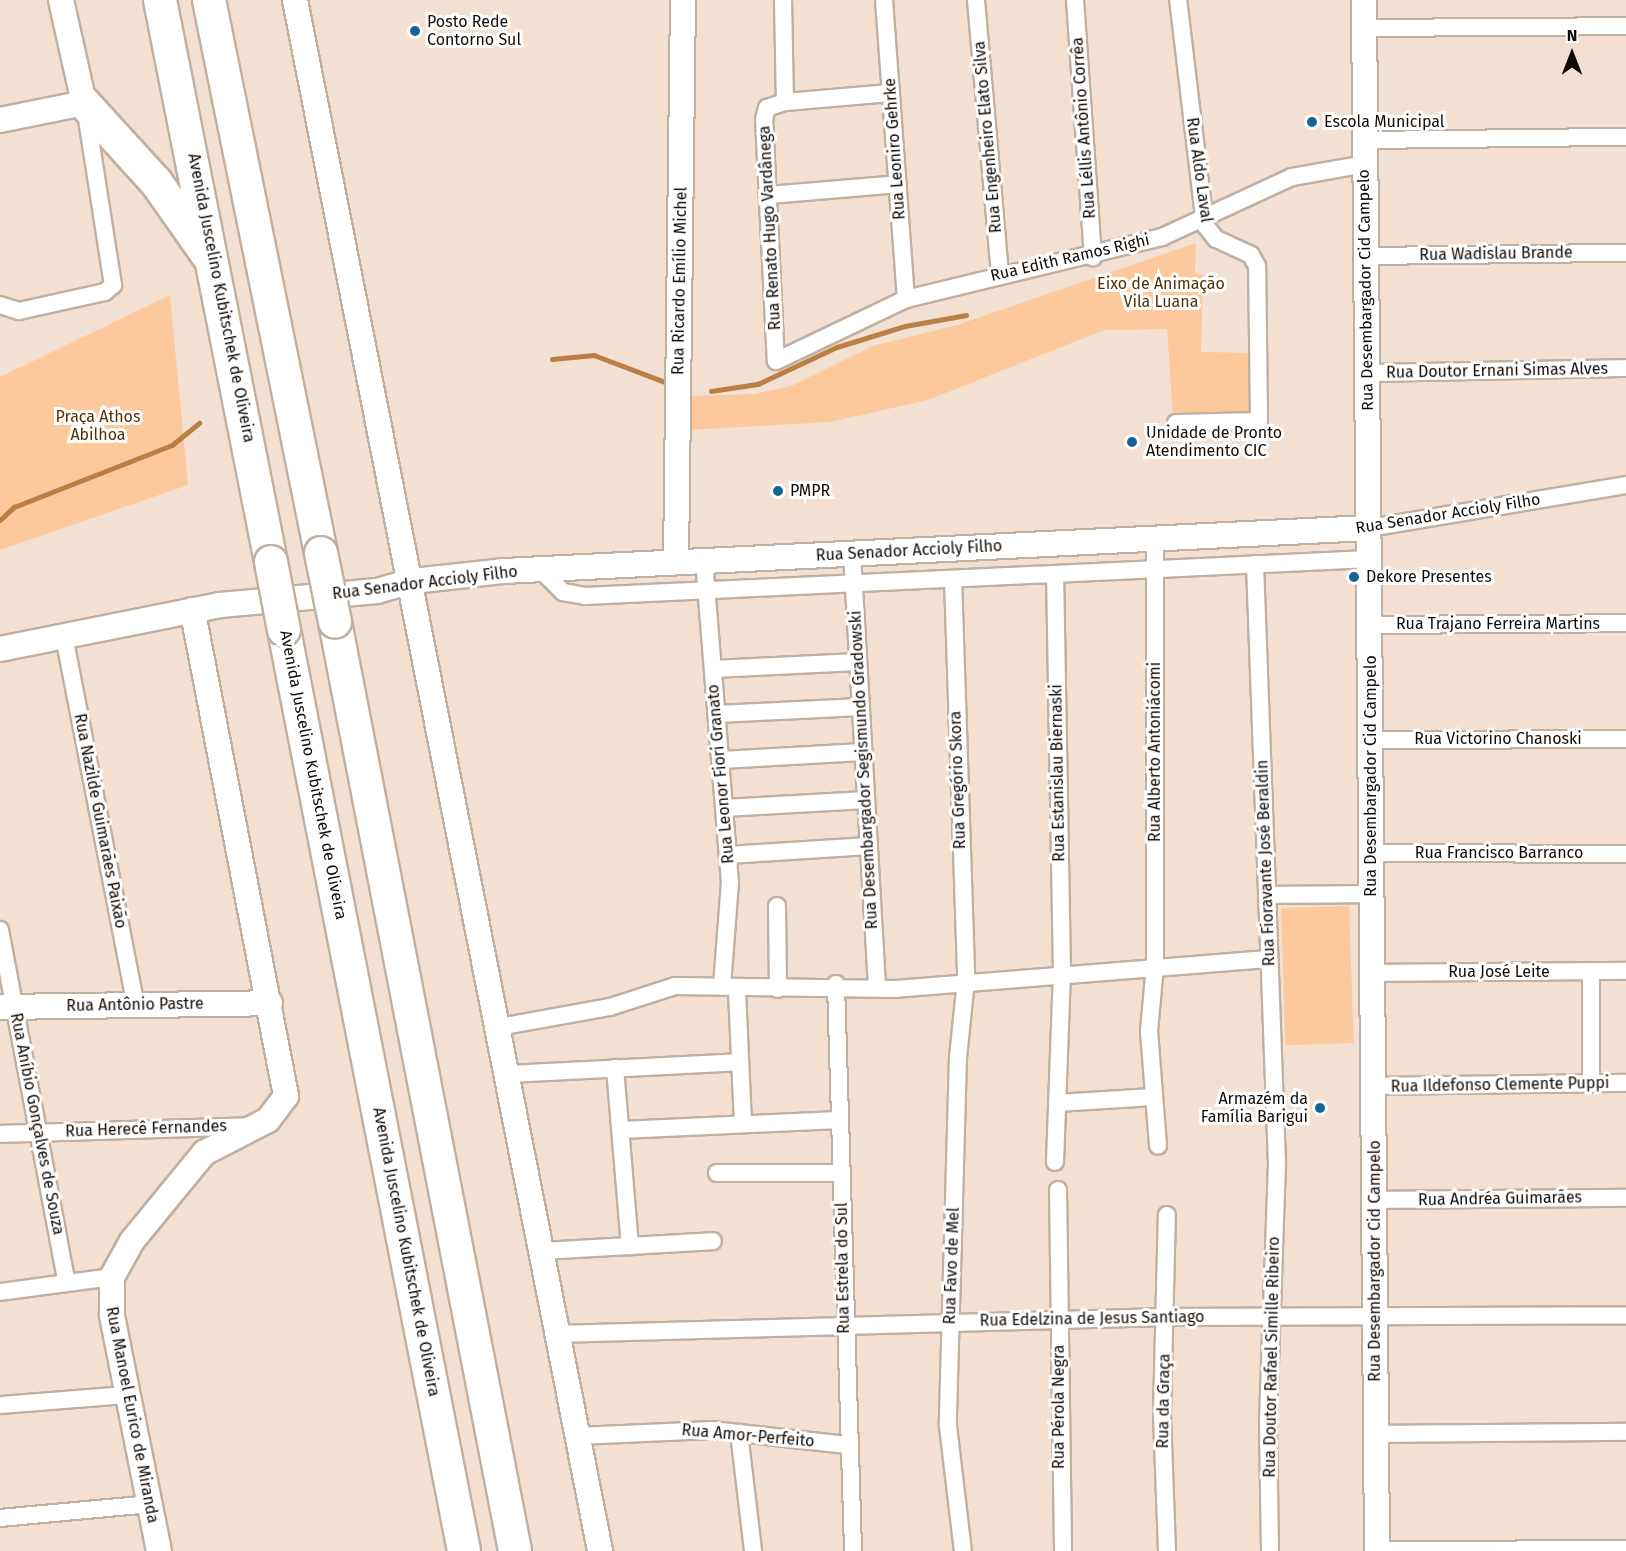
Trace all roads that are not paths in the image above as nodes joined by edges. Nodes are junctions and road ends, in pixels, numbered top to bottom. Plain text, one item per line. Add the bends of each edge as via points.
1 (61, 0) edge
2 (160, 0) edge
3 (209, 0) edge
4 (295, 0) edge
5 (683, 0) edge
6 (783, 0) edge
7 (884, 0) edge
8 (976, 0) edge
9 (1075, 0) edge
10 (1178, 0) edge
11 (1364, 0) edge
12 (1626, 26) edge
13 (1364, 28) junction
14 (891, 93) junction
15 (785, 102) junction
16 (84, 103) junction
17 (0, 120) edge
18 (1626, 137) edge
19 (1365, 140) junction
20 (1365, 164) junction
21 (898, 184) junction
22 (768, 195) junction
23 (1202, 217) junction
24 (1626, 252) edge
25 (1366, 256) junction
26 (1093, 257) junction
27 (217, 271) junction
28 (1000, 274) junction
29 (906, 299) junction
30 (3, 308) edge
31 (776, 361) joint
32 (1626, 369) edge
33 (1367, 373) junction
34 (1176, 423) dead end
35 (1626, 485) edge
36 (1369, 528) junction
37 (1155, 539) junction
38 (852, 553) junction
39 (1369, 559) junction
40 (704, 560) junction
41 (676, 562) junction
42 (1255, 564) junction
43 (540, 569) junction
44 (1155, 569) junction
45 (1055, 574) junction
46 (953, 579) junction
47 (413, 581) junction
48 (853, 584) junction
49 (706, 590) junction
50 (192, 610) junction
51 (1626, 623) edge
52 (1369, 625) junction
53 (64, 636) junction
54 (0, 649) edge
55 (858, 662) junction
56 (713, 669) junction
57 (861, 707) junction
58 (717, 714) junction
59 (1626, 739) edge
60 (1370, 740) junction
61 (863, 752) junction
62 (721, 760) junction
63 (866, 800) junction
64 (724, 808) junction
65 (869, 846) junction
66 (1371, 853) junction
67 (1626, 854) edge
68 (728, 855) junction
69 (1372, 894) junction
70 (1267, 896) junction
71 (777, 906) dead end
72 (0, 930) edge
73 (1269, 959) junction
74 (1155, 966) junction
75 (1626, 971) edge
76 (1062, 972) junction
77 (1591, 972) junction
78 (1372, 973) junction
79 (966, 980) junction
80 (836, 984) junction
81 (877, 987) junction
82 (778, 988) junction
83 (730, 989) junction
84 (270, 1003) junction
85 (136, 1005) junction
86 (7, 1006) edge
87 (499, 1027) junction
88 (740, 1062) junction
89 (615, 1068) junction
90 (507, 1074) junction
91 (1626, 1083) edge
92 (1591, 1084) junction
93 (1374, 1086) junction
94 (1153, 1097) junction
95 (1057, 1102) junction
96 (839, 1120) junction
97 (743, 1124) junction
98 (257, 1125) junction
99 (621, 1130) junction
100 (39, 1133) junction
101 (0, 1134) edge
102 (1158, 1146) dead end
103 (1055, 1162) dead end
104 (1277, 1163) joint
105 (717, 1173) dead end
106 (840, 1173) junction
107 (1058, 1190) dead end
108 (1626, 1198) edge
109 (1374, 1200) junction
110 (1167, 1215) dead end
111 (713, 1241) dead end
112 (630, 1246) junction
113 (541, 1251) junction
114 (111, 1277) junction
115 (67, 1283) junction
116 (0, 1292) edge
117 (1626, 1315) edge
118 (1375, 1316) junction
119 (1167, 1317) junction
120 (1271, 1317) junction
121 (1059, 1320) junction
122 (951, 1322) junction
123 (844, 1324) junction
124 (557, 1334) junction
125 (128, 1395) junction
126 (0, 1405) edge
127 (1626, 1432) edge
128 (739, 1433) junction
129 (1377, 1434) junction
130 (578, 1436) junction
131 (847, 1445) junction
132 (150, 1504) junction
133 (0, 1518) edge
134 (1626, 1549) edge
135 (159, 1551) edge
136 (464, 1551) edge
137 (515, 1551) edge
138 (600, 1551) edge
139 (753, 1551) edge
140 (854, 1551) edge
141 (963, 1551) edge
142 (1063, 1551) edge
143 (1167, 1551) edge
144 (1270, 1551) edge
145 (1377, 1551) edge

1 - 16 street
2 - 27 highway, Avenida Juscelino Kubitschek de Oliveira
3 - 137 highway, bridge
4 - 47 street
5 - 41 street, Rua Ricardo Emílio Michel
6 - 15 street
7 - 14 street, Rua Leoniro Gehrke
8 - 28 street, Rua Engenheiro Elato Silva
9 - 26 street, Rua Léllis Antônio Corrêa
10 - 23 street, Rua Aldo Laval
11 - 13 street, Rua Desembargador Cid Campelo
12 - 13 street
13 - 19 street, Rua Desembargador Cid Campelo
14 - 15 street
14 - 21 street, Rua Leoniro Gehrke
15 - 22 street, Rua Renato Hugo Vardânega via 765,114
16 - 17 street
16 - 27 highway via 171,201
16 - 30 street via 113,285 105,292
18 - 19 street
19 - 20 street, Rua Desembargador Cid Campelo
20 - 23 street, Rua Edith Ramos Righi via 1293,177
20 - 25 street, Rua Desembargador Cid Campelo
21 - 22 street
21 - 29 street, Rua Leoniro Gehrke
22 - 31 street, Rua Renato Hugo Vardânega
23 - 26 street, Rua Edith Ramos Righi via 1162,237
23 - 34 street, Rua Aldo Laval via 1216,239 1255,260 1259,421
24 - 25 street, Rua Wadislau Brande
25 - 33 street, Rua Desembargador Cid Campelo
26 - 28 street, Rua Edith Ramos Righi
27 - 136 highway, Avenida Juscelino Kubitschek de Oliveira, bridge
28 - 29 street, Rua Edith Ramos Righi
29 - 31 street, Rua Edith Ramos Righi
32 - 33 street, Rua Doutor Ernani Simas Alves
33 - 36 street, Rua Desembargador Cid Campelo
35 - 36 street, Rua Senador Accioly Filho
36 - 37 street, Rua Senador Accioly Filho
36 - 39 street, Rua Desembargador Cid Campelo
37 - 38 street, Rua Senador Accioly Filho
37 - 44 street, Rua Alberto Antoniácomi
38 - 40 street, Rua Senador Accioly Filho
38 - 48 street, Rua Desembargador Segismundo Gradowski
39 - 42 street
39 - 52 street, Rua Desembargador Cid Campelo
40 - 41 street, Rua Senador Accioly Filho
40 - 49 street, Rua Leonor Fiori Granato
41 - 43 street, Rua Senador Accioly Filho
42 - 44 street
42 - 70 street, Rua Fioravante José Beraldin
43 - 47 street, Rua Senador Accioly Filho
43 - 49 street via 554,585 573,596
44 - 45 street
44 - 74 street, Rua Alberto Antoniácomi
45 - 46 street
45 - 76 street, Rua Estanislau Biernaski
46 - 48 street
46 - 79 street, Rua Gregório Skora
47 - 50 street, Rua Senador Accioly Filho via 377,591
47 - 87 street
48 - 49 street
48 - 55 street, Rua Desembargador Segismundo Gradowski
49 - 56 street, Rua Leonor Fiori Granato
50 - 53 street, Rua Senador Accioly Filho
50 - 84 street
51 - 52 street, Rua Trajano Ferreira Martins
52 - 60 street, Rua Desembargador Cid Campelo
53 - 54 street, Rua Senador Accioly Filho
53 - 85 street, Rua Nazilde Guimarães Paixão
55 - 56 street
55 - 57 street, Rua Desembargador Segismundo Gradowski
56 - 58 street, Rua Leonor Fiori Granato
57 - 58 street
57 - 61 street, Rua Desembargador Segismundo Gradowski
58 - 62 street, Rua Leonor Fiori Granato
59 - 60 street, Rua Victorino Chanoski
60 - 66 street, Rua Desembargador Cid Campelo
61 - 62 street
61 - 63 street, Rua Desembargador Segismundo Gradowski
62 - 64 street, Rua Leonor Fiori Granato
63 - 64 street
63 - 65 street, Rua Desembargador Segismundo Gradowski
64 - 68 street, Rua Leonor Fiori Granato
65 - 68 street
65 - 81 street, Rua Desembargador Segismundo Gradowski
66 - 67 street, Rua Francisco Barranco
66 - 69 street, Rua Desembargador Cid Campelo
68 - 83 street, Rua Leonor Fiori Granato
69 - 70 street
69 - 78 street, Rua Desembargador Cid Campelo
70 - 73 street, Rua Fioravante José Beraldin
71 - 82 street
72 - 86 street, Rua Aníbio Gonçalves de Souza
73 - 74 street
73 - 104 street, Rua Fioravante José Beraldin
74 - 76 street
74 - 94 street, Rua Alberto Antoniácomi via 1149,1031
75 - 77 street, Rua José Leite
76 - 79 street
76 - 95 street, Rua Estanislau Biernaski
77 - 78 street, Rua José Leite
77 - 92 street
78 - 93 street, Rua Desembargador Cid Campelo
79 - 81 street
79 - 122 street, Rua Favo de Mel via 958,1057
80 - 81 street
80 - 82 street
80 - 96 street, Rua Estrela do Sul
82 - 83 street
83 - 87 street via 666,987 617,1005
83 - 88 street, Rua Leonor Fiori Granato
84 - 85 street, Rua Antônio Pastre
84 - 98 street via 286,1096 277,1112
85 - 86 street, Rua Antônio Pastre
86 - 100 street, Rua Aníbio Gonçalves de Souza
87 - 90 street
88 - 89 street
88 - 97 street, Rua Leonor Fiori Granato
89 - 90 street
89 - 99 street
90 - 113 street
91 - 92 street, Rua Ildefonso Clemente Puppi
92 - 93 street, Rua Ildefonso Clemente Puppi
93 - 109 street, Rua Desembargador Cid Campelo
94 - 95 street
94 - 102 street, Rua Alberto Antoniácomi
95 - 103 street, Rua Estanislau Biernaski
96 - 97 street
96 - 106 street, Rua Estrela do Sul
97 - 99 street
98 - 100 street, Rua Herecê Fernandes
98 - 114 street via 198,1159 132,1241
99 - 112 street
100 - 101 street, Rua Herecê Fernandes
100 - 115 street, Rua Aníbio Gonçalves de Souza
104 - 120 street, Rua Doutor Rafael Simille Ribeiro
105 - 106 street
106 - 123 street, Rua Estrela do Sul
107 - 121 street, Rua Pérola Negra
108 - 109 street, Rua Andréa Guimarães
109 - 118 street, Rua Desembargador Cid Campelo
110 - 119 street, Rua da Graça
111 - 112 street
112 - 113 street
113 - 124 street
114 - 115 street
114 - 125 street, Rua Manoel Eurico de Miranda via 111,1315
115 - 116 street
117 - 118 street, Rua Edelzina de Jesus Santiago
118 - 120 street, Rua Edelzina de Jesus Santiago
118 - 129 street, Rua Desembargador Cid Campelo
119 - 120 street, Rua Edelzina de Jesus Santiago
119 - 121 street, Rua Edelzina de Jesus Santiago
119 - 143 street, Rua da Graça via 1162,1414
120 - 144 street, Rua Doutor Rafael Simille Ribeiro
121 - 122 street, Rua Edelzina de Jesus Santiago
121 - 142 street, Rua Pérola Negra
122 - 123 street, Rua Edelzina de Jesus Santiago
122 - 141 street, Rua Favo de Mel via 948,1444
123 - 124 street, Rua Edelzina de Jesus Santiago
123 - 131 street, Rua Estrela do Sul
124 - 130 street
125 - 126 street
125 - 132 street, Rua Manoel Eurico de Miranda
127 - 129 street
128 - 130 street, Rua Amor-Perfeito via 686,1429
128 - 131 street, Rua Amor-Perfeito
128 - 139 street
129 - 145 street, Rua Desembargador Cid Campelo
130 - 138 street
131 - 140 street, Rua Estrela do Sul
132 - 133 street
132 - 135 street, Rua Manoel Eurico de Miranda
134 - 145 street

